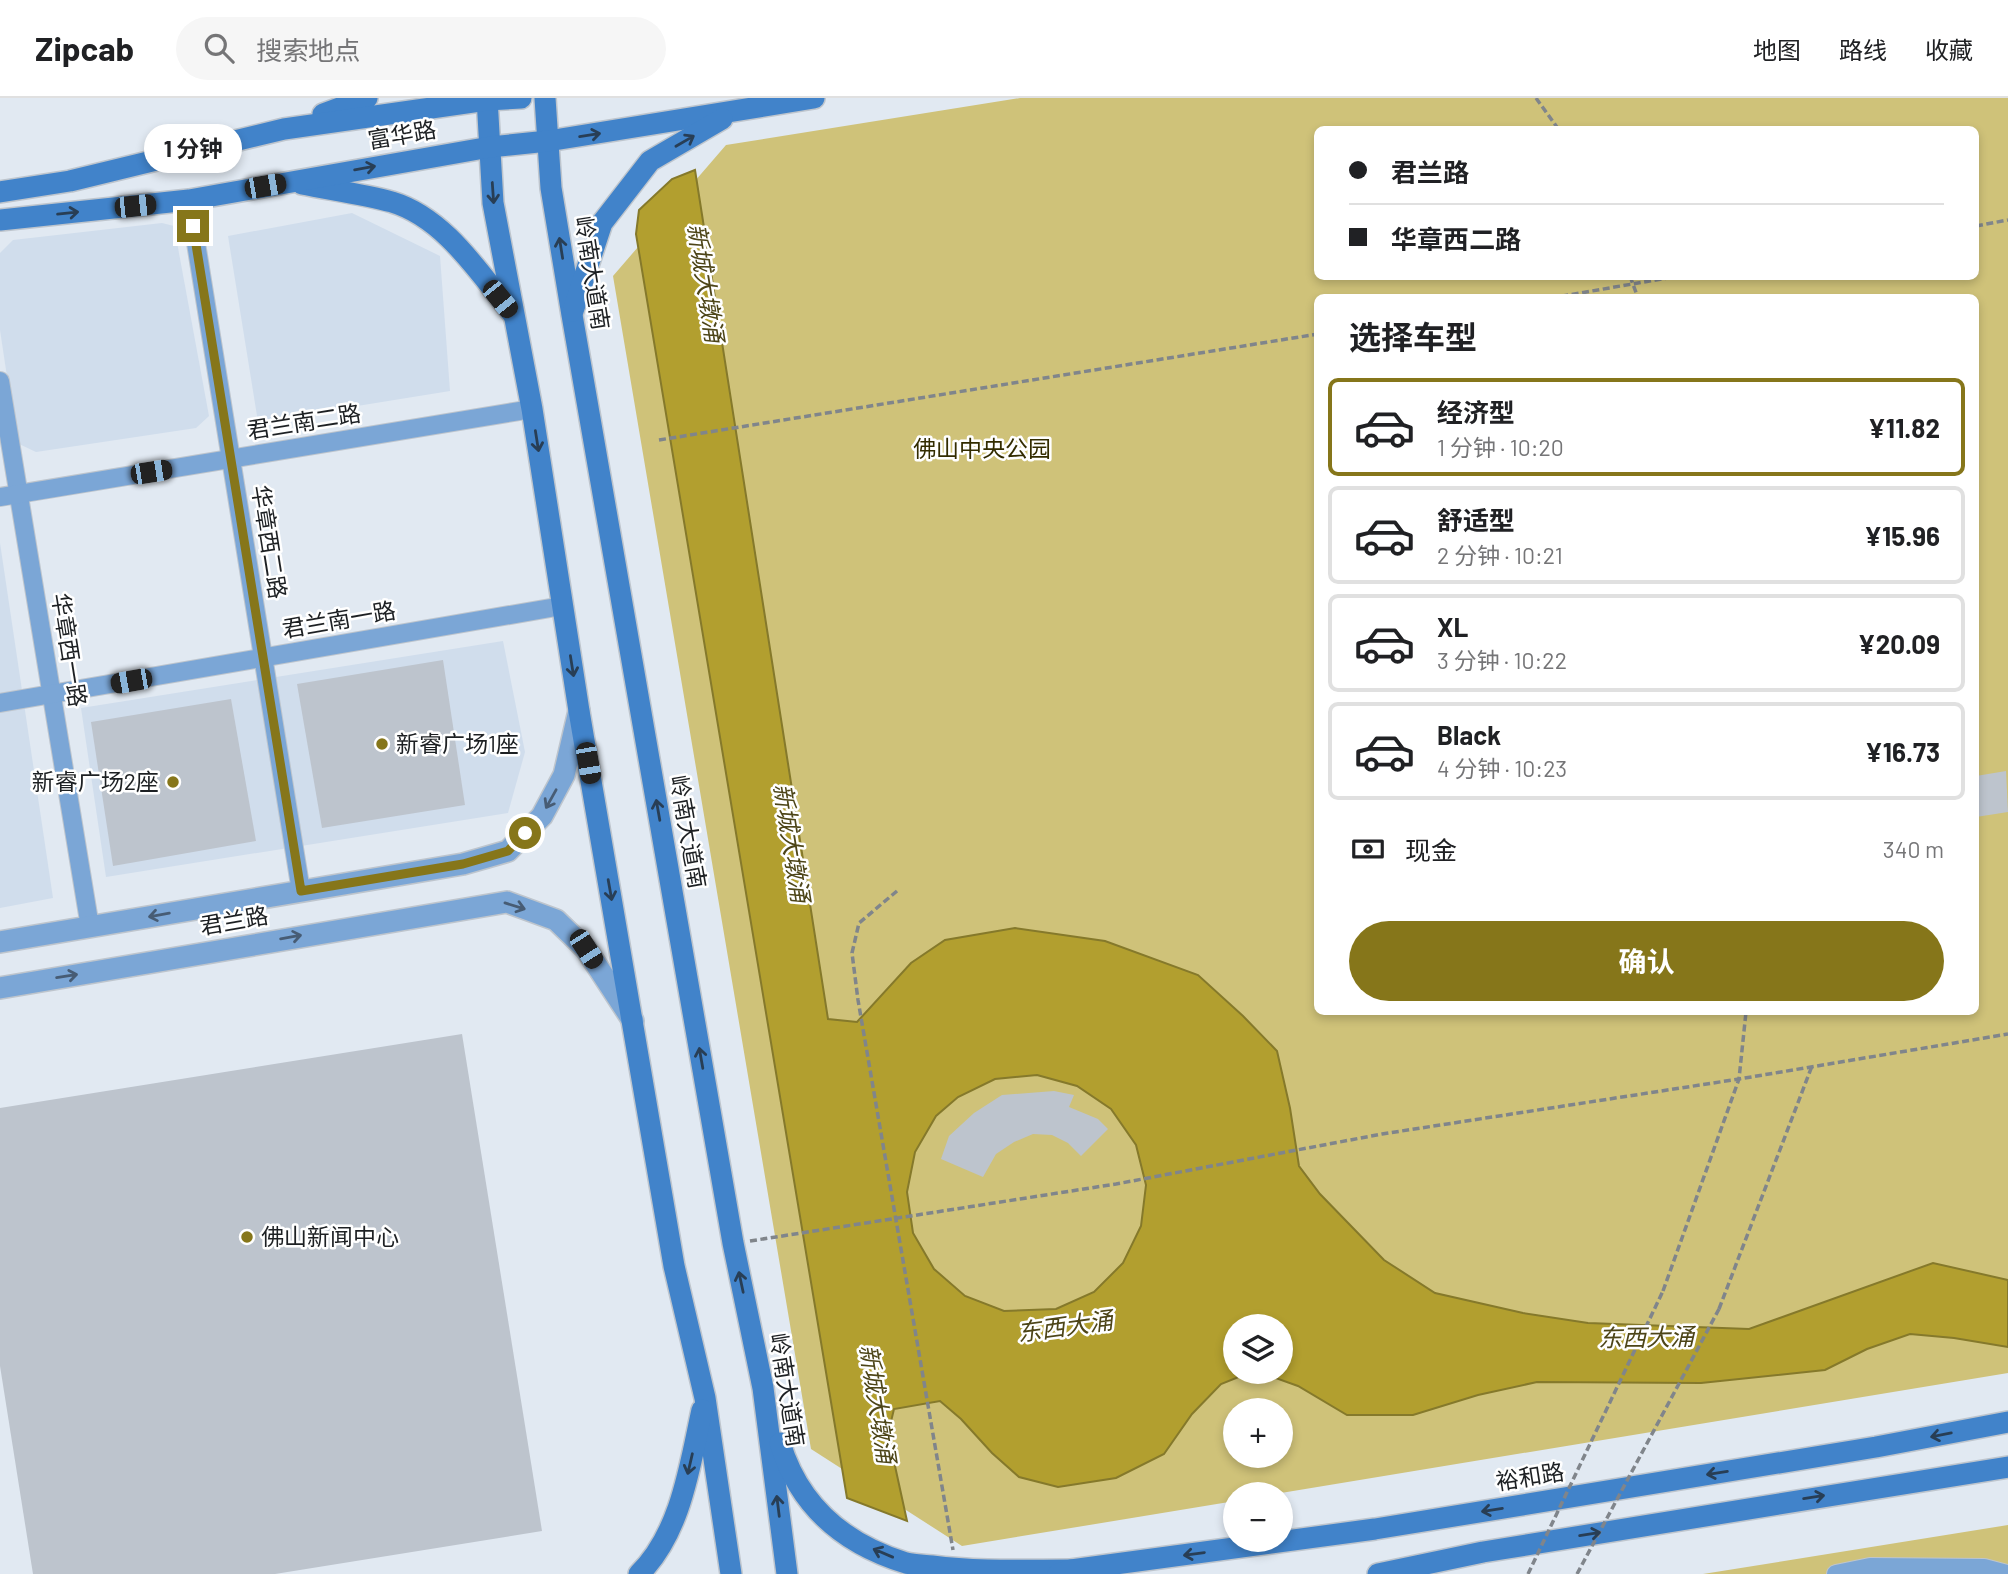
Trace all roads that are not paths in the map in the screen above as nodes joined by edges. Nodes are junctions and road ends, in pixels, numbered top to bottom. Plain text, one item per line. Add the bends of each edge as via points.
1 (367, 98) edge
2 (521, 98) edge
3 (545, 98) edge
4 (814, 98) edge
5 (487, 99) edge
6 (733, 113) junction
7 (285, 129) junction
8 (548, 141) junction
9 (490, 146) junction
10 (290, 182) junction
11 (0, 191) edge
12 (189, 200) junction
13 (0, 220) edge
14 (572, 315) junction
15 (516, 317) junction
16 (0, 381) edge
17 (532, 409) junction
18 (230, 459) junction
19 (19, 494) junction
20 (0, 497) edge
21 (562, 606) junction
22 (263, 658) junction
23 (52, 694) junction
24 (0, 703) edge
25 (579, 711) junction
26 (301, 891) junction
27 (90, 927) junction
28 (0, 942) edge
29 (0, 988) edge
30 (633, 1021) junction
31 (763, 1388) junction
32 (705, 1398) junction
33 (2008, 1422) edge
34 (2008, 1467) edge
35 (1065, 1572) edge
36 (639, 1574) edge
37 (731, 1574) edge
38 (787, 1574) edge
39 (1378, 1574) edge
40 (1836, 1574) edge
41 (2007, 1574) edge

1 - 7 main road
2 - 5 main road, 富华路
3 - 8 main road, 岭南大道南
4 - 6 main road, 富华路
5 - 7 main road, 富华路
5 - 9 main road
8 -> 6 main road, 富华路
14 -> 6 main road via 603,223 650,161
7 - 11 main road, 富华路 via 70,181
8 - 9 main road, 富华路
14 -> 8 main road, 岭南大道南
10 -> 9 main road, 富华路
9 -> 15 main road via 494,203
10 - 12 main road, 富华路
10 - 15 main road via 394,203 428,220 455,244
13 -> 12 main road, 富华路
12 - 18 street, 华章西二路
31 -> 14 main road, 岭南大道南 via 733,1243
15 - 17 main road
16 - 19 street, 华章西一路
17 - 18 street, 君兰南二路
17 -> 21 main road
18 - 19 street, 君兰南二路
18 - 22 street, 华章西二路
19 - 20 street, 君兰南二路
19 - 23 street, 华章西一路
21 - 22 street, 君兰南一路
21 -> 25 main road
22 - 23 street, 君兰南一路
22 - 26 street, 华章西二路
23 - 24 street, 君兰南一路
23 - 27 street, 华章西一路
25 -> 26 street, 君兰路 via 564,775 542,816 508,851 463,864
25 -> 30 main road
26 -> 27 street, 君兰路
27 - 28 street, 君兰路
29 -> 30 street, 君兰路 via 507,902 556,920 586,949
30 - 32 main road via 674,1266
35 -> 31 main road, 裕和路 via 956,1570 907,1563 851,1539 816,1511 788,1468
38 -> 31 main road, 岭南大道南
32 -> 36 main road via 673,1519 654,1559
32 - 37 main road
33 -> 35 main road, 裕和路 via 1389,1527
39 -> 34 main road via 1483,1552
40 - 41 street via 1870,1567 1984,1568

